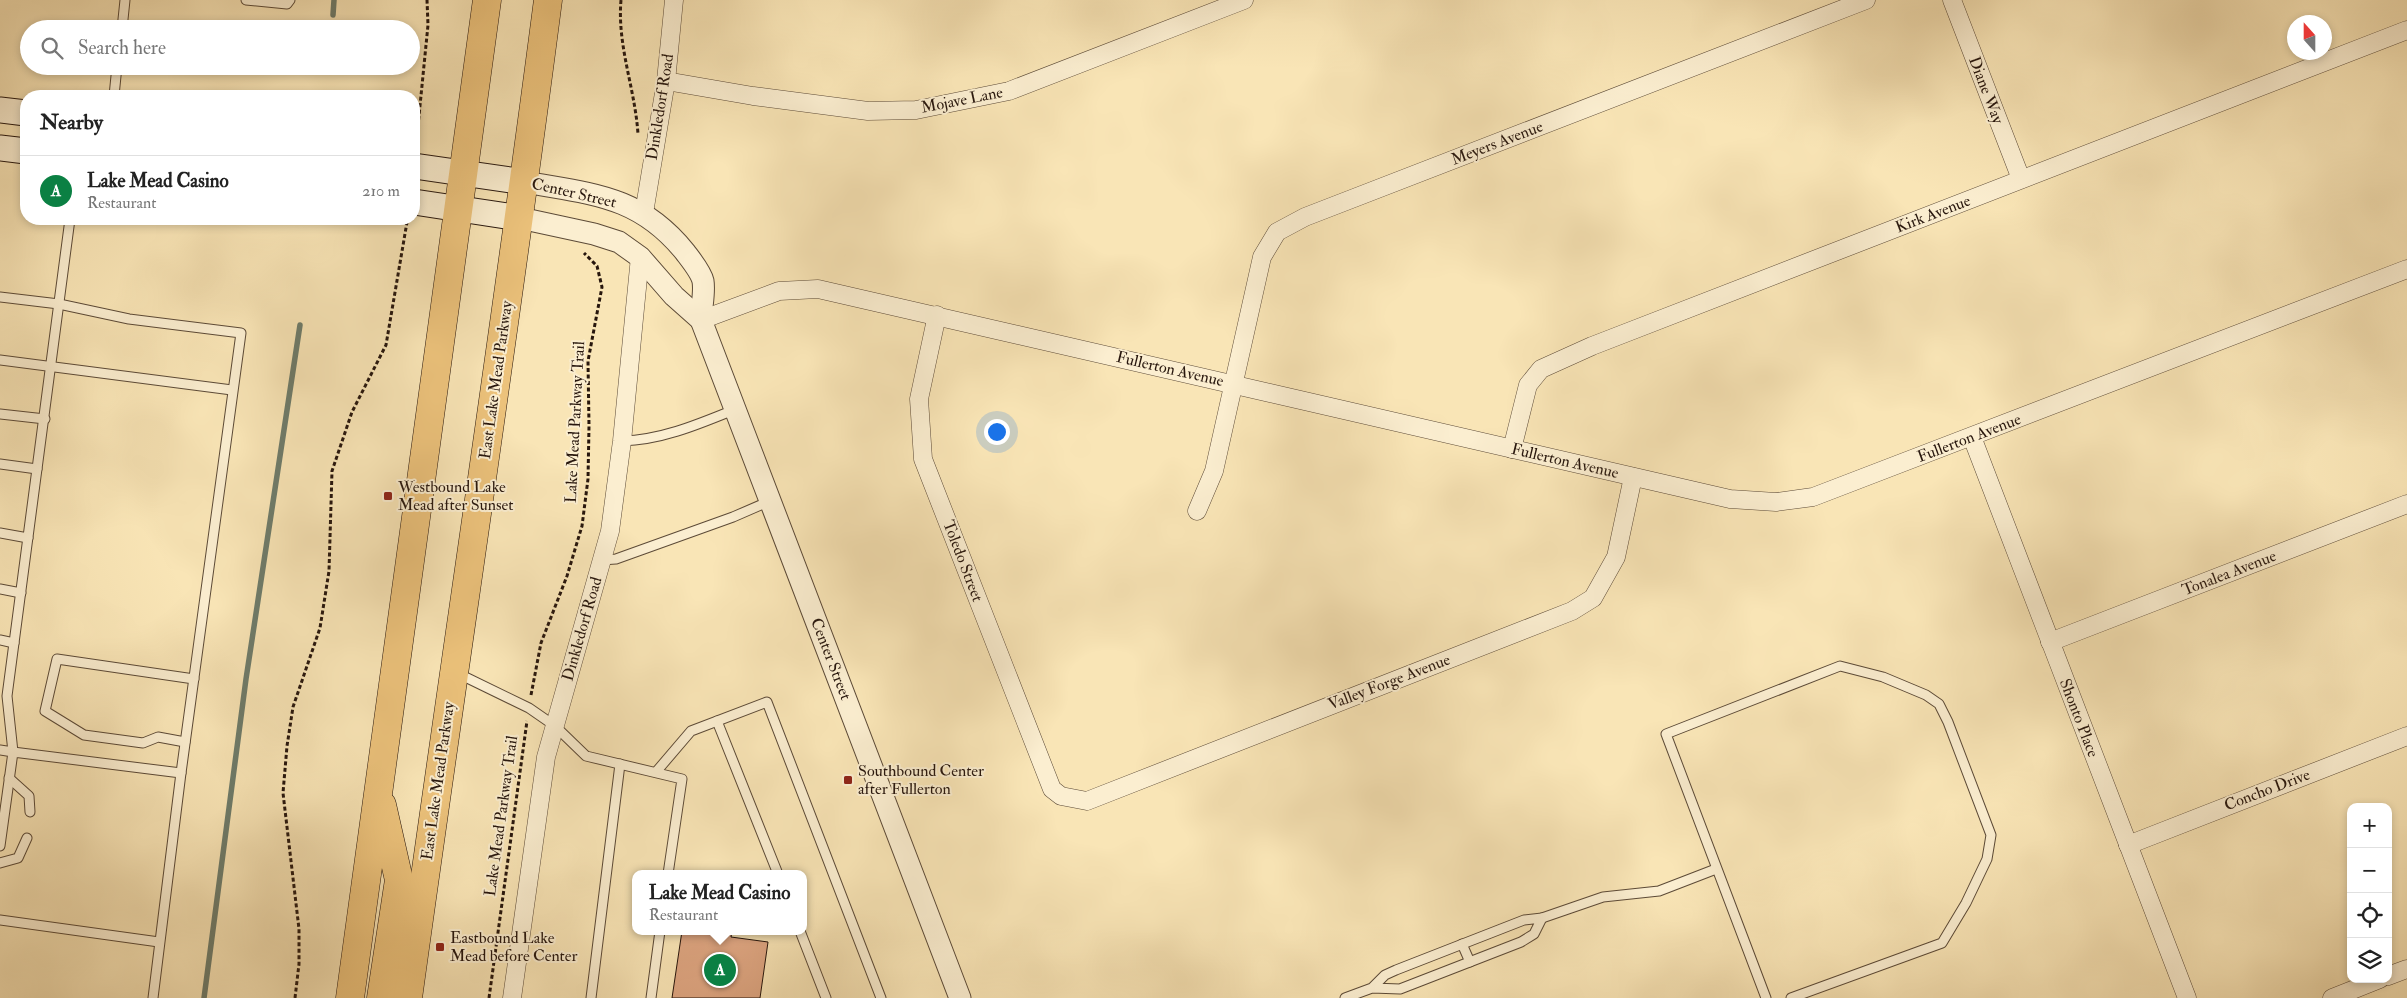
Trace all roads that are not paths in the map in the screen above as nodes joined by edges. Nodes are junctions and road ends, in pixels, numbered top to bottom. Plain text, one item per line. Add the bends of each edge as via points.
1 (125, 0) edge
2 (246, 0) edge
3 (290, 0) edge
4 (486, 0) edge
5 (548, 0) edge
6 (674, 0) edge
7 (1244, 0) edge
8 (1866, 0) edge
9 (1952, 0) edge
10 (123, 20) edge
11 (2407, 30) edge
12 (117, 75) edge
13 (666, 81) junction
14 (115, 90) edge
15 (0, 110) edge
16 (20, 112) edge
17 (0, 148) edge
18 (20, 150) edge
19 (420, 167) edge
20 (463, 173) junction
21 (2021, 179) junction
22 (525, 182) junction
23 (420, 203) edge
24 (458, 209) junction
25 (644, 213) junction
26 (520, 218) junction
27 (69, 225) edge
28 (640, 257) junction
29 (2407, 269) edge
30 (0, 297) edge
31 (59, 304) junction
32 (938, 315) junction
33 (701, 320) junction
34 (0, 360) edge
35 (52, 365) junction
36 (1234, 384) junction
37 (232, 390) junction
38 (736, 409) junction
39 (0, 414) edge
40 (45, 419) junction
41 (1972, 437) junction
42 (622, 441) junction
43 (1512, 449) junction
44 (0, 464) edge
45 (38, 469) junction
46 (1633, 477) junction
47 (771, 500) junction
48 (2407, 504) edge
49 (1197, 511) dead end
50 (0, 533) edge
51 (28, 538) junction
52 (601, 560) junction
53 (0, 589) edge
54 (21, 593) junction
55 (0, 640) edge
56 (14, 642) junction
57 (2050, 642) junction
58 (453, 671) junction
59 (194, 679) junction
60 (3, 695) edge
61 (717, 721) junction
62 (555, 726) junction
63 (2407, 736) edge
64 (186, 742) junction
65 (0, 750) edge
66 (13, 752) junction
67 (620, 764) junction
68 (656, 772) junction
69 (181, 773) junction
70 (9, 778) junction
71 (379, 789) junction
72 (1061, 796) joint
73 (2, 811) edge
74 (30, 812) dead end
75 (26, 838) dead end
76 (2128, 844) junction
77 (0, 846) edge
78 (0, 863) edge
79 (1716, 869) junction
80 (669, 870) edge
81 (776, 870) edge
82 (1542, 918) junction
83 (0, 920) edge
84 (659, 935) edge
85 (802, 935) edge
86 (159, 942) junction
87 (1462, 944) junction
88 (1470, 962) junction
89 (2407, 969) edge
90 (2392, 975) edge
91 (2370, 983) edge
92 (1372, 988) junction
93 (153, 998) edge
94 (350, 998) edge
95 (381, 998) edge
96 (408, 998) edge
97 (512, 998) edge
98 (592, 998) edge
99 (650, 998) edge
100 (826, 998) edge
101 (881, 998) edge
102 (960, 998) edge
103 (1345, 998) edge
104 (1766, 998) edge
105 (1791, 998) edge
106 (2187, 998) edge
107 (2332, 998) edge

1 - 10 lane
2 - 3 lane via 287,4
4 - 20 main road
5 - 22 main road, East Lake Mead Parkway
6 - 13 street, Dinkledorf Road
7 - 13 street, Mojave Lane via 1009,91 916,110 868,111
8 - 36 street, Meyers Avenue via 1305,217 1277,232 1262,257
9 - 21 street, Diane Way
11 - 21 street, Kirk Avenue
12 - 14 lane
13 - 25 street, Dinkledorf Road
15 - 16 main road
17 - 18 main road
19 - 20 main road, Center Street
20 - 22 main road, Center Street
20 - 24 main road
21 - 43 street, Kirk Avenue via 1602,342 1541,369 1528,384
22 - 25 street, Center Street via 613,199
22 - 26 main road, East Lake Mead Parkway
23 - 24 main road, Center Street
24 - 26 main road, Center Street
24 - 71 main road
25 - 33 street, Center Street via 670,234 703,280
26 - 28 street, Center Street via 610,239
26 - 58 main road, East Lake Mead Parkway
27 - 31 lane
28 - 33 street, Center Street via 674,296
28 - 42 street, Dinkledorf Road
29 - 41 street, Fullerton Avenue
30 - 31 lane
31 - 35 lane
31 - 37 lane via 130,319 241,333
32 - 33 street, Fullerton Avenue via 818,288 779,290
32 - 36 street, Fullerton Avenue
32 - 72 street, Toledo Street via 919,399 923,459 1052,789
33 - 38 street, Center Street
34 - 35 lane
35 - 37 lane
35 - 40 lane
36 - 43 street, Fullerton Avenue
36 - 49 street, Meyers Avenue via 1214,471
37 - 59 lane
38 - 42 lane via 648,440
38 - 47 street, Center Street
39 - 40 lane
40 - 45 lane
41 - 46 street, Fullerton Avenue via 1813,497 1776,502 1730,499
41 - 57 street, Shonto Place
42 - 52 street, Dinkledorf Road via 610,531
43 - 46 street, Fullerton Avenue
44 - 45 lane
45 - 51 lane
46 - 72 street, Valley Forge Avenue via 1616,557 1593,598 1572,611 1088,801
47 - 52 lane via 616,559
47 - 102 street, Center Street
48 - 57 street, Tonalea Avenue
50 - 51 lane
51 - 54 lane
52 - 62 street, Dinkledorf Road
53 - 54 lane
54 - 56 lane
55 - 56 lane
56 - 60 lane
57 - 76 street, Shonto Place
58 - 62 lane via 529,708
58 - 96 main road, East Lake Mead Parkway
59 - 64 lane
59 - 64 lane via 57,658 45,711 84,735 143,743 158,738
60 - 66 lane
61 - 68 lane via 690,731
61 - 81 lane
61 - 101 lane via 767,702
62 - 67 lane via 586,756
62 - 97 street, Dinkledorf Road via 546,757
63 - 76 street, Concho Drive
64 - 69 lane
65 - 66 lane
66 - 69 lane
66 - 70 lane
67 - 68 lane
67 - 98 lane
68 - 80 lane via 682,779
69 - 86 lane
70 - 73 lane
70 - 74 lane via 29,796
71 - 94 main road
71 - 95 main road via 399,880
73 - 77 lane
75 - 78 lane via 18,858
76 - 106 street, Shonto Place
79 - 82 lane via 1659,891 1603,897
79 - 104 lane
79 - 105 lane via 1666,734 1840,666 1883,677 1939,704 1991,835 1987,859 1966,903 1942,943
82 - 87 lane via 1524,920
82 - 88 lane via 1530,938
83 - 86 lane
84 - 99 lane
85 - 100 lane
86 - 93 lane
87 - 88 lane
87 - 92 lane via 1385,975
88 - 92 lane via 1400,989
89 - 90 street
91 - 107 street
92 - 103 lane

